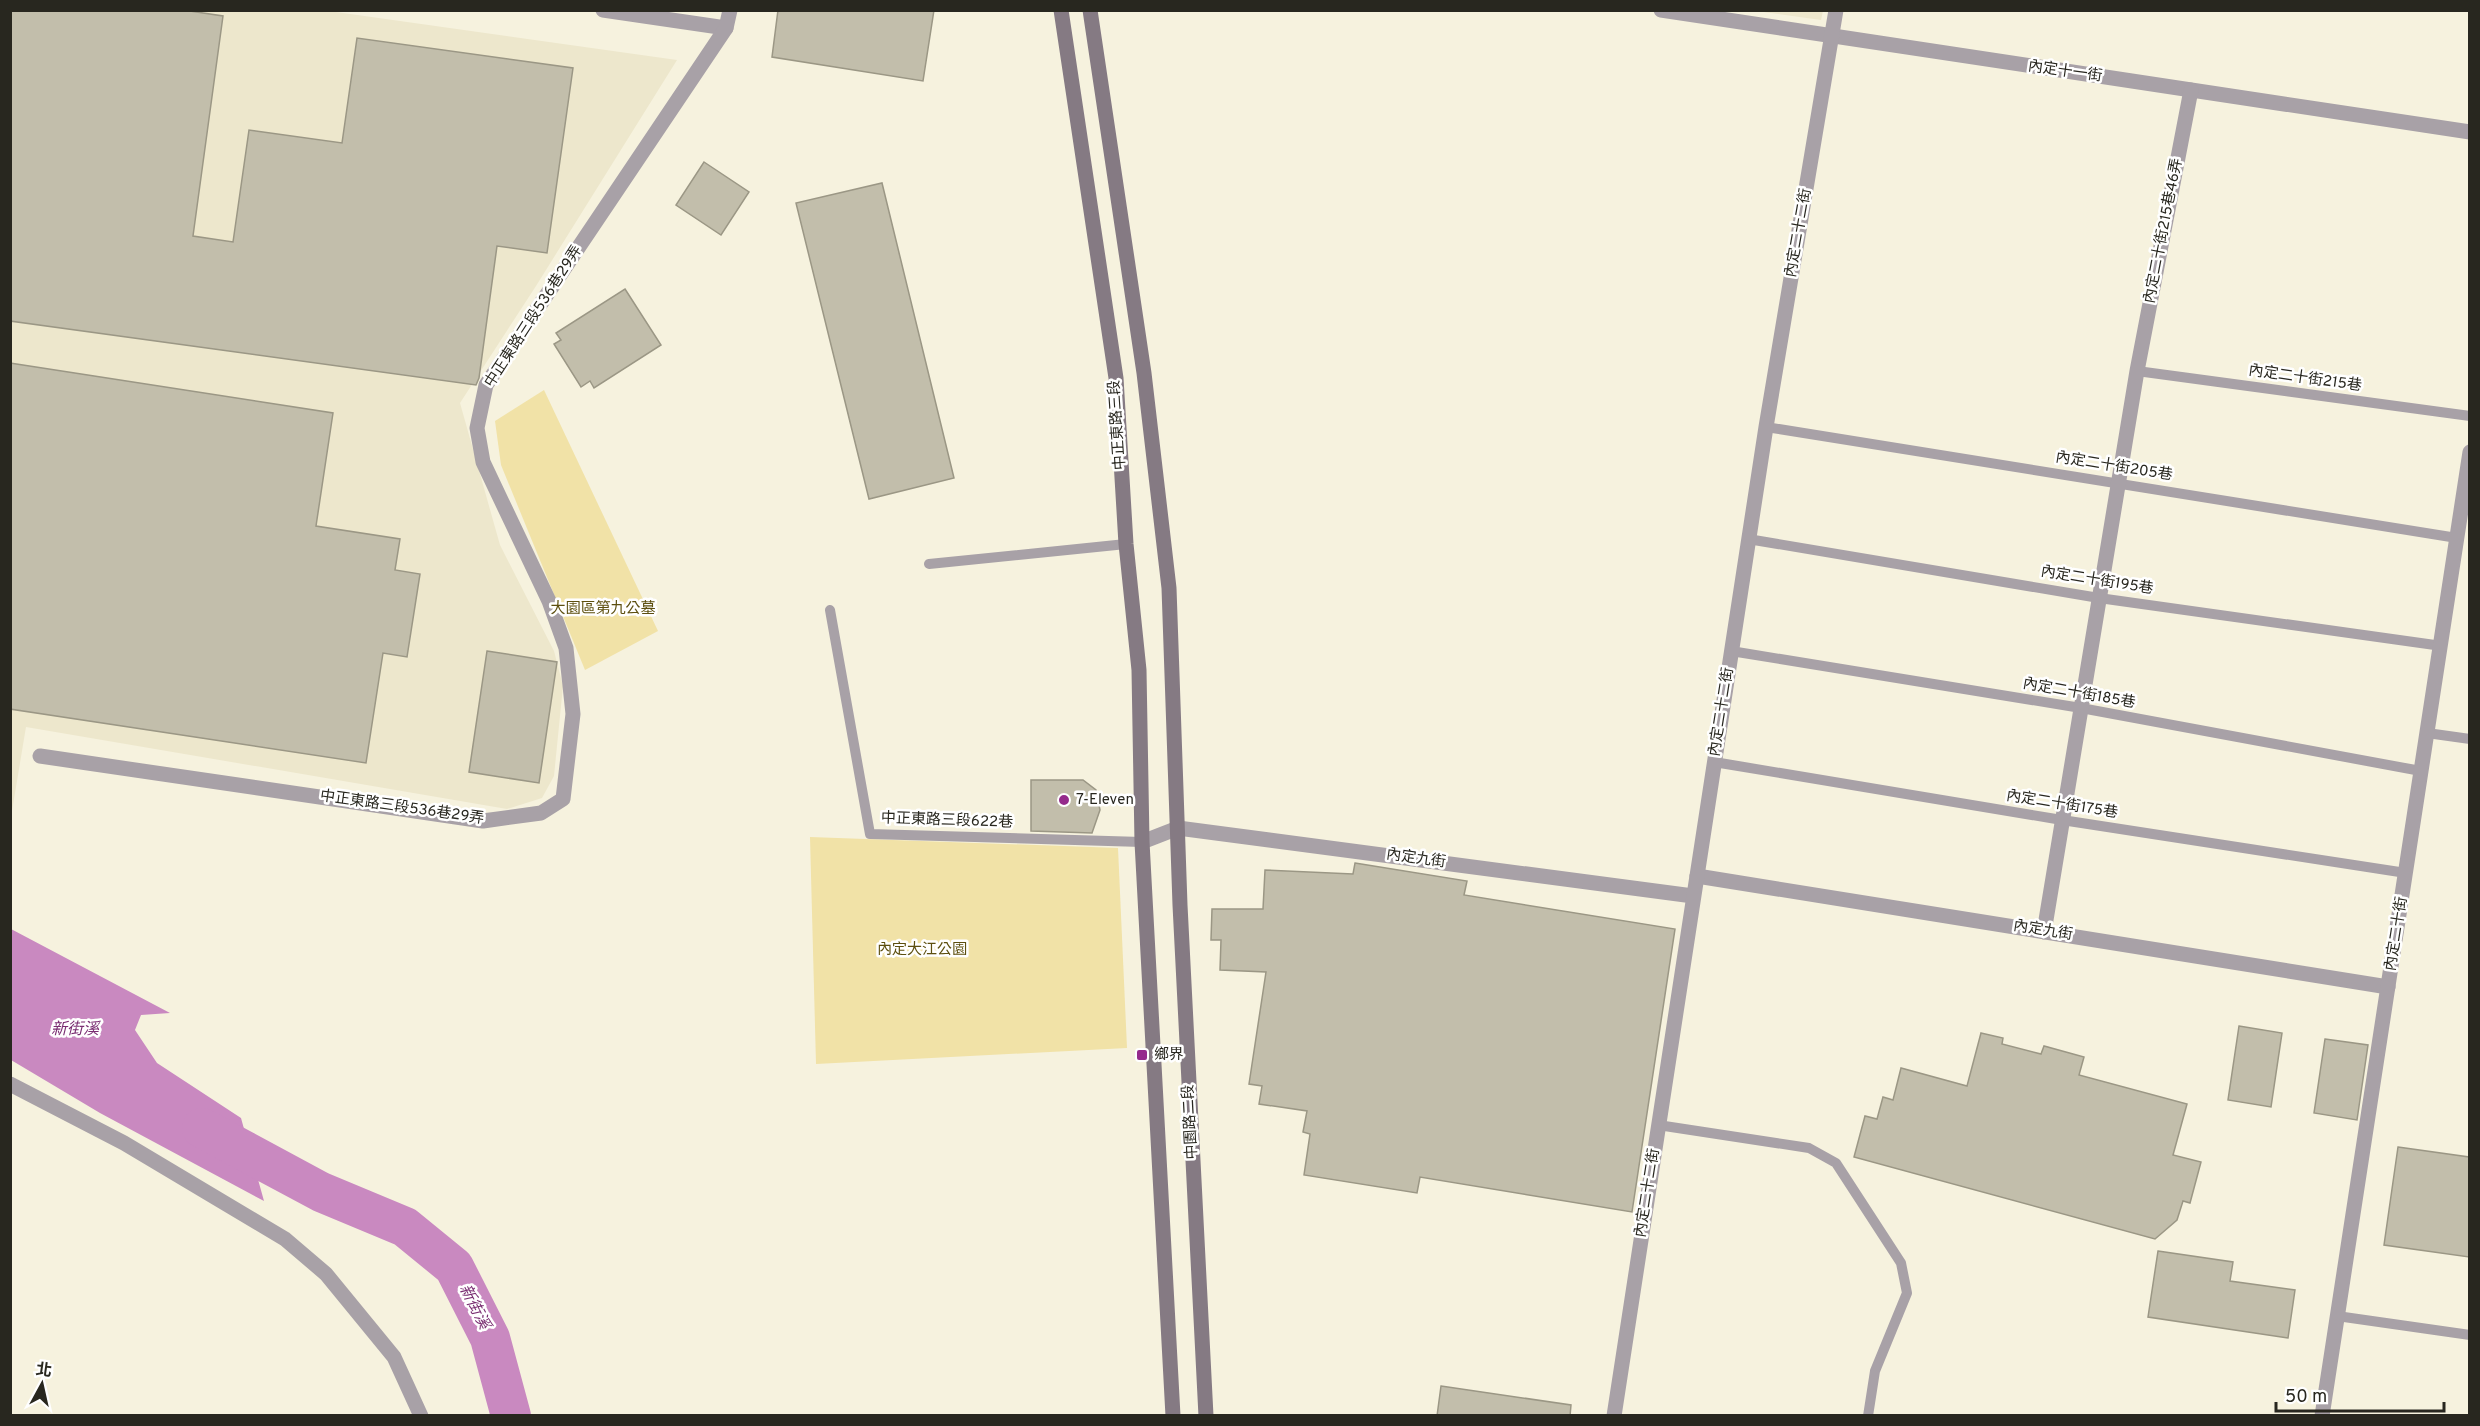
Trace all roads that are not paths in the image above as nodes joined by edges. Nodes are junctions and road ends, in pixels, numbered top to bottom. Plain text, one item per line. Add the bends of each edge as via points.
1 (603, 10) edge
2 (730, 10) edge
3 (1061, 10) edge
4 (1090, 10) edge
5 (1661, 10) edge
6 (1836, 10) edge
7 (726, 28) junction
8 (1832, 38) junction
9 (2191, 90) junction
10 (2469, 132) edge
11 (2137, 371) junction
12 (2469, 416) edge
13 (1766, 427) junction
14 (2469, 452) edge
15 (2119, 483) junction
16 (2457, 538) junction
17 (1748, 539) junction
18 (1126, 544) junction
19 (929, 564) dead end
20 (2099, 597) junction
21 (830, 610) dead end
22 (2442, 646) junction
23 (1731, 651) junction
24 (2081, 708) junction
25 (2427, 733) junction
26 (2469, 739) edge
27 (40, 756) dead end
28 (1714, 762) junction
29 (2421, 771) junction
30 (2062, 820) junction
31 (1178, 828) junction
32 (1142, 842) junction
33 (2406, 873) junction
34 (1696, 876) junction
35 (1693, 896) junction
36 (2044, 932) junction
37 (2388, 987) junction
38 (10, 1084) edge
39 (1658, 1125) junction
40 (2337, 1316) junction
41 (2469, 1335) edge
42 (421, 1416) edge
43 (1173, 1416) edge
44 (1206, 1416) edge
45 (1614, 1416) edge
46 (1868, 1416) edge
47 (2322, 1416) edge

1 - 7 street
2 - 7 street, 中正東路三段536巷29弄
3 - 18 main road, 中正東路三段 via 1116,378
4 - 31 main road, 中園路二段 via 1144,373 1168,577
5 - 8 street, 內定十一街
6 - 8 street, 內定二十二街
7 - 27 street, 中正東路三段536巷29弄 via 486,385 477,428 483,462 549,601 566,648 573,714 563,799 541,813 483,821
8 - 9 street, 內定十一街
8 - 13 street, 內定二十二街
9 - 10 street, 內定十一街
9 - 11 street, 內定二十街215巷46弄
11 - 12 lane, 內定二十街215巷
11 - 15 street, 內定二十街215巷46弄
13 - 15 lane, 內定二十街205巷
13 - 17 street, 內定二十二街
14 - 16 street, 內定二十街
15 - 16 lane, 內定二十街205巷
15 - 20 street, 內定二十街215巷46弄
16 - 22 street, 內定二十街
17 - 20 lane, 內定二十街195巷
17 - 23 street, 內定二十二街
18 - 19 lane
18 - 32 main road, 中正東路三段 via 1139,670
20 - 22 lane, 內定二十街195巷
20 - 24 street, 內定二十街215巷46弄
21 - 32 lane, 中正東路三段622巷 via 870,834
22 - 25 street, 內定二十街
23 - 24 lane, 內定二十街185巷
23 - 28 street, 內定二十二街
24 - 29 lane, 內定二十街185巷
24 - 30 street, 內定二十街215巷46弄
25 - 26 lane
25 - 29 street, 內定二十街
28 - 30 lane, 內定二十街175巷
28 - 34 street, 內定二十二街
29 - 33 street, 內定二十街
30 - 33 lane, 內定二十街175巷
30 - 36 street, 內定二十街215巷46弄
31 - 32 street, 內定九街
31 - 35 street, 內定九街
31 - 44 main road, 中園路二段
32 - 43 main road
33 - 37 street, 內定二十街
34 - 35 street, 內定二十二街
34 - 36 street, 內定九街
35 - 39 street, 內定二十二街
36 - 37 street, 內定九街
37 - 40 street, 內定二十街
38 - 42 street via 124,1143 285,1239 326,1274 394,1357
39 - 45 street, 內定二十二街
39 - 46 lane via 1809,1148 1836,1163 1901,1263 1907,1293 1875,1371
40 - 41 lane
40 - 47 street, 內定二十街

